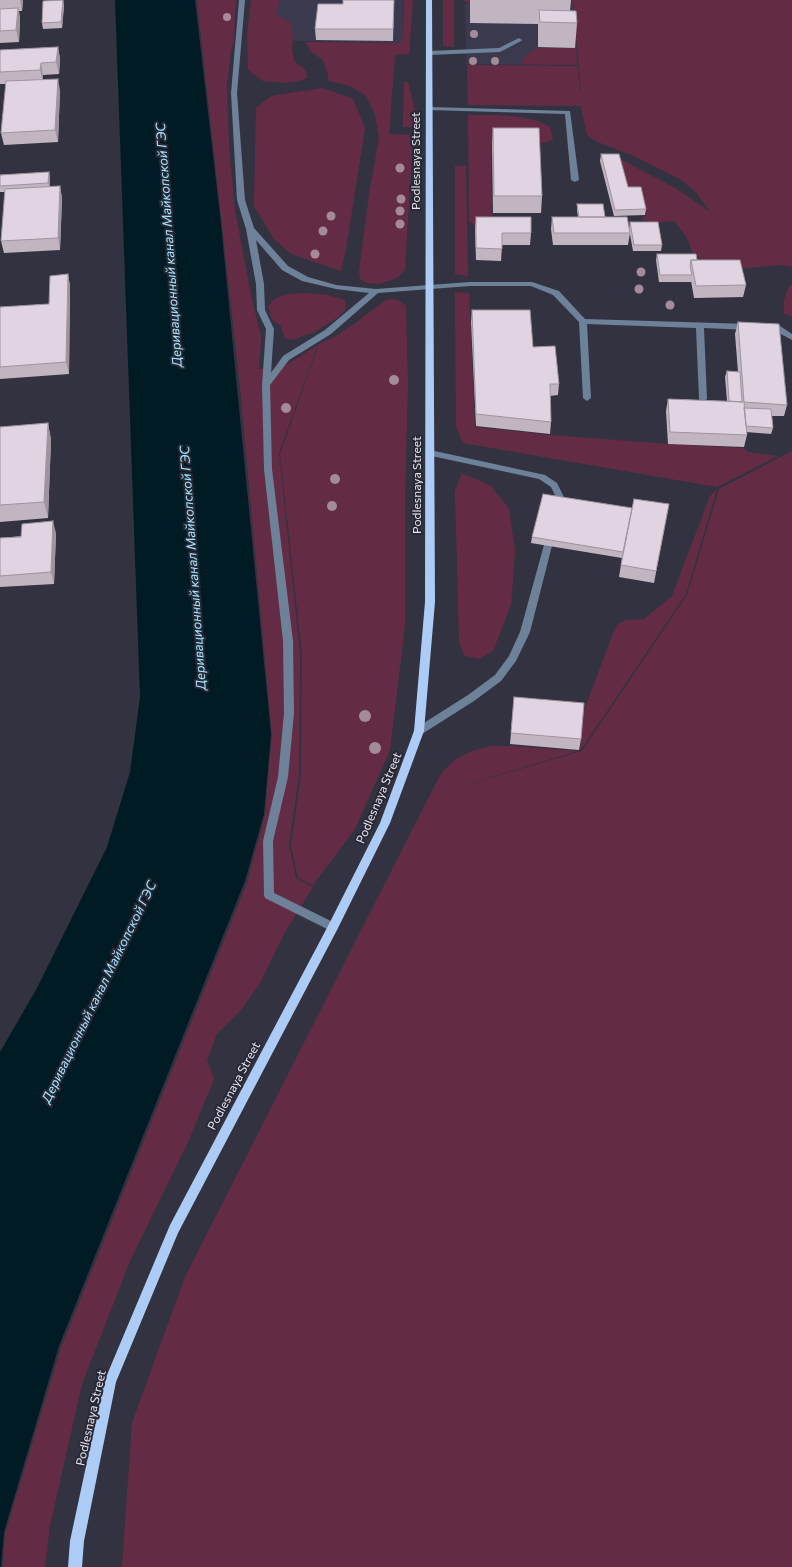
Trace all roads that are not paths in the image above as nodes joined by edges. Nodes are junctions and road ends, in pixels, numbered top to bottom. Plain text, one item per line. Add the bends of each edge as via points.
1 (242, 0) edge
2 (429, 0) edge
3 (519, 40) dead end
4 (429, 53) junction
5 (430, 109) junction
6 (575, 180) dead end
7 (250, 229) junction
8 (429, 287) junction
9 (376, 291) junction
10 (583, 321) junction
11 (700, 326) junction
12 (792, 338) edge
13 (266, 385) junction
14 (587, 398) dead end
15 (703, 399) edge
16 (430, 453) junction
17 (419, 731) junction
18 (333, 927) junction
19 (75, 1567) edge

1 - 7 street via 234,93 241,200
2 - 4 main road, Podlesnaya Street
3 - 4 street via 500,50
4 - 5 main road, Podlesnaya Street
5 - 6 street via 568,112
5 - 8 main road, Podlesnaya Street
7 - 9 street via 285,268 305,279 336,287
7 - 13 street via 260,284 261,310 270,329
8 - 9 street
8 - 10 street via 532,284 556,293
8 - 16 main road, Podlesnaya Street
9 - 13 street via 328,332 286,358
10 - 11 street
10 - 14 street
11 - 12 street via 777,328
11 - 15 street
13 - 18 street via 268,469 288,641 289,713 283,777 268,841 269,895
16 - 17 main road, Podlesnaya Street via 430,602
16 - 17 street via 542,477 554,485 560,497 525,632 513,658 498,678
17 - 18 main road, Podlesnaya Street via 384,823
18 - 19 main road, Podlesnaya Street via 174,1229 110,1382 77,1541

